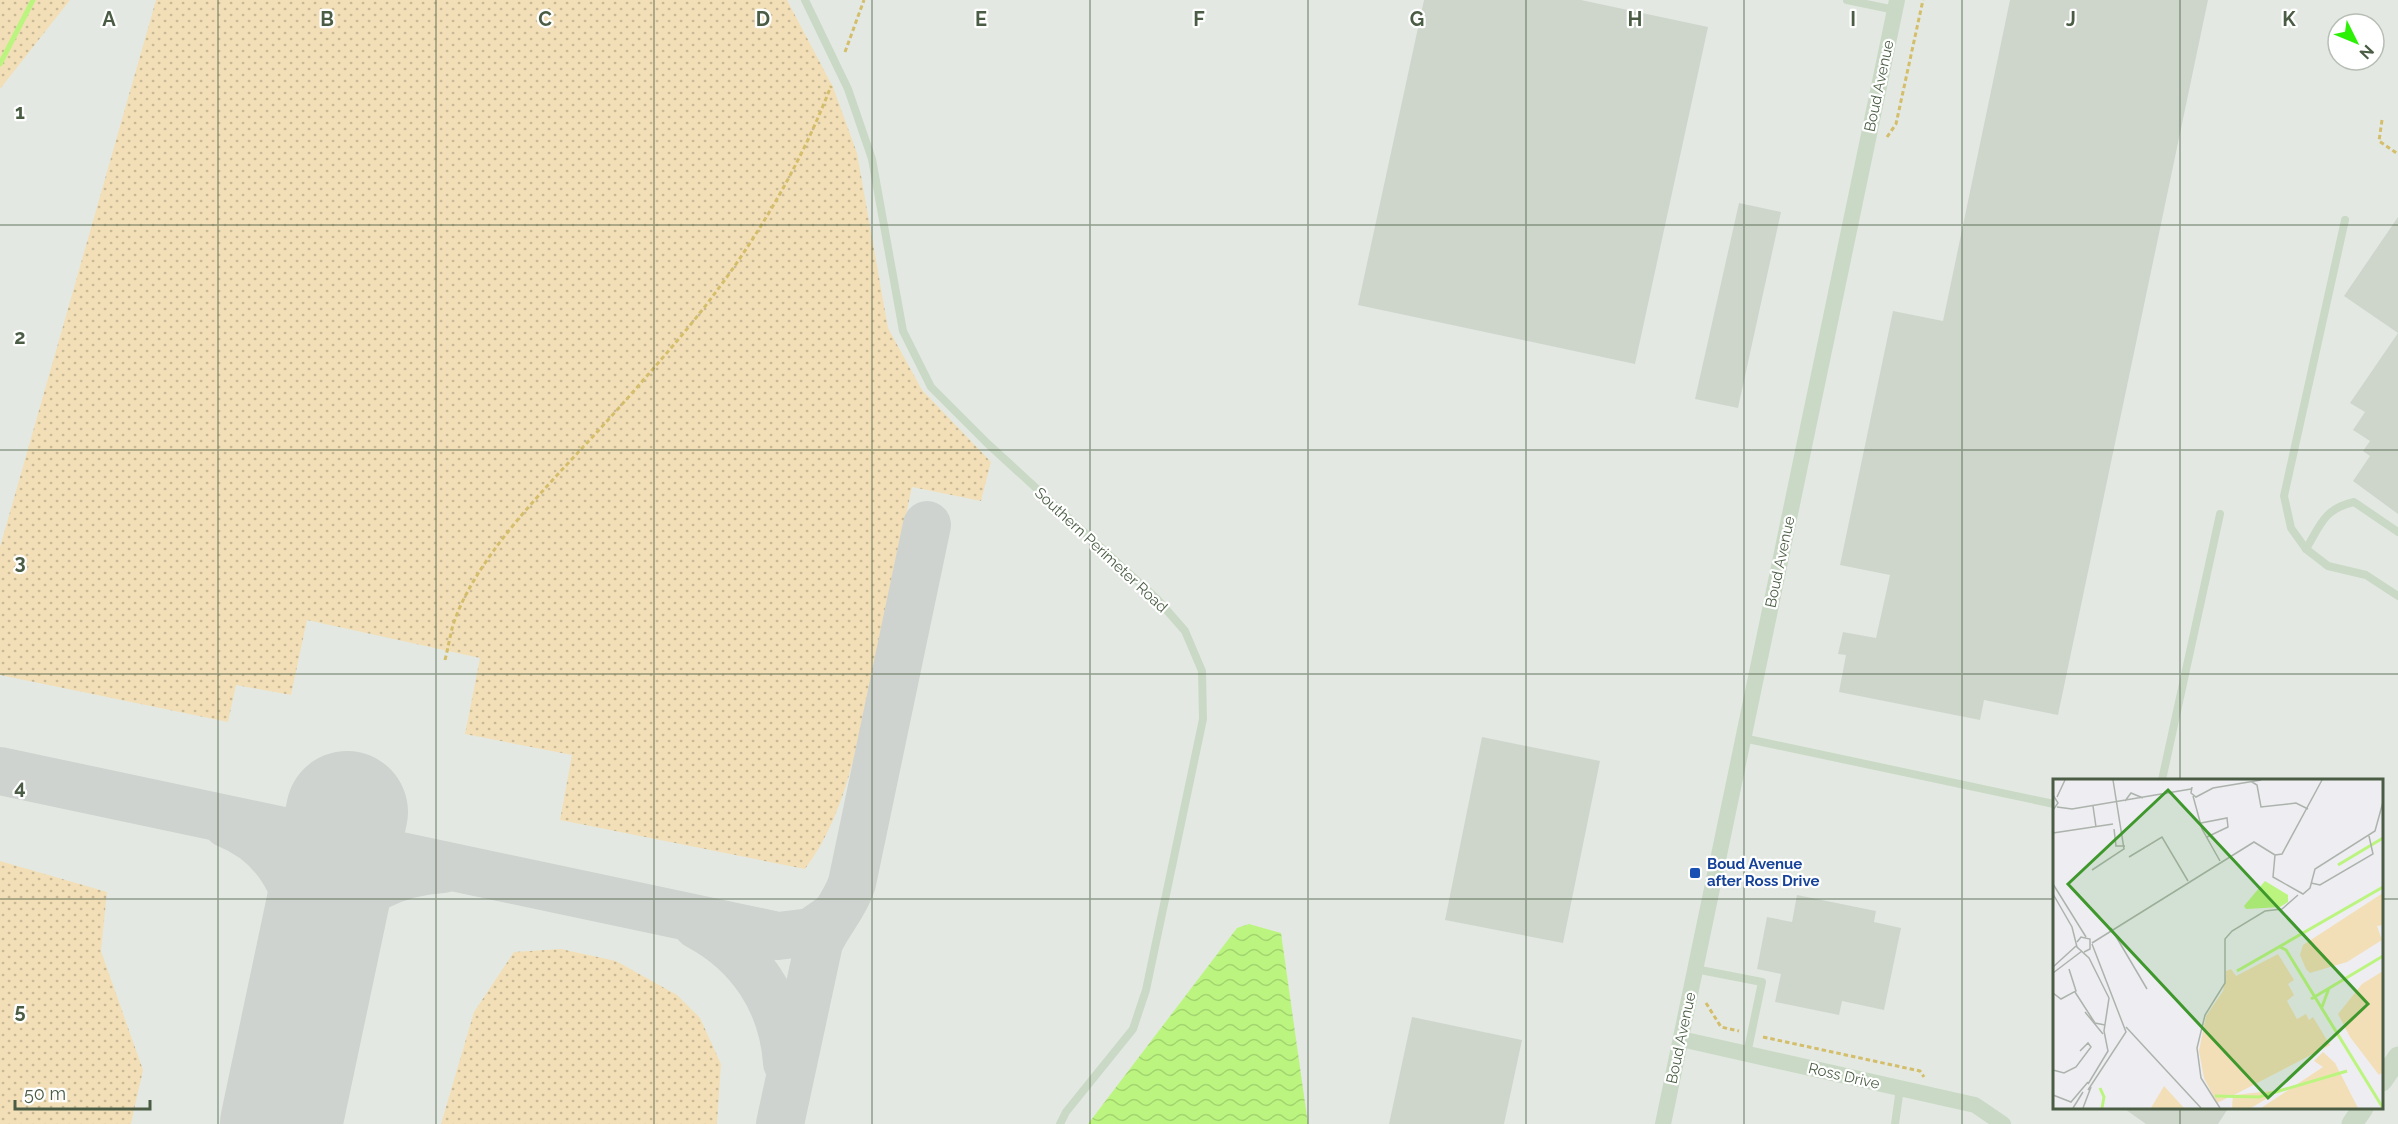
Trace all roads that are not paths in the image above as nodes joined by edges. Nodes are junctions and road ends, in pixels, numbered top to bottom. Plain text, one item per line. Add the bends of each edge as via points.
1 (805, 0) edge
2 (1847, 0) edge
3 (1896, 5) edge
4 (2345, 220) dead end
5 (2220, 514) dead end
6 (2398, 532) edge
7 (2306, 549) junction
8 (2398, 596) edge
9 (1743, 738) junction
10 (2163, 779) edge
11 (2053, 804) edge
12 (1703, 970) junction
13 (1681, 1039) junction
14 (1747, 1053) junction
15 (2398, 1057) edge
16 (2383, 1080) edge
17 (1900, 1088) junction
18 (2362, 1109) edge
19 (1060, 1124) edge
20 (1663, 1124) edge
21 (1895, 1124) edge
22 (2003, 1124) edge
23 (2352, 1124) edge

1 - 19 lane, Southern Perimeter Road via 838,67 872,159 903,331 931,387 1156,599 1185,631 1202,671 1203,719 1146,990 1133,1029
2 - 3 lane
3 - 9 street, Boud Avenue
4 - 7 lane via 2284,496 2291,528
5 - 10 lane
6 - 7 lane via 2354,502 2336,506
7 - 8 lane via 2328,566 2366,575
9 - 11 lane
9 - 12 street, Boud Avenue
12 - 13 street, Boud Avenue
12 - 14 lane via 1762,982
13 - 14 street, Ross Drive
13 - 20 street, Boud Avenue
14 - 17 street, Ross Drive
15 - 16 street
17 - 21 lane
17 - 22 street, Ross Drive via 1975,1105
18 - 23 street

